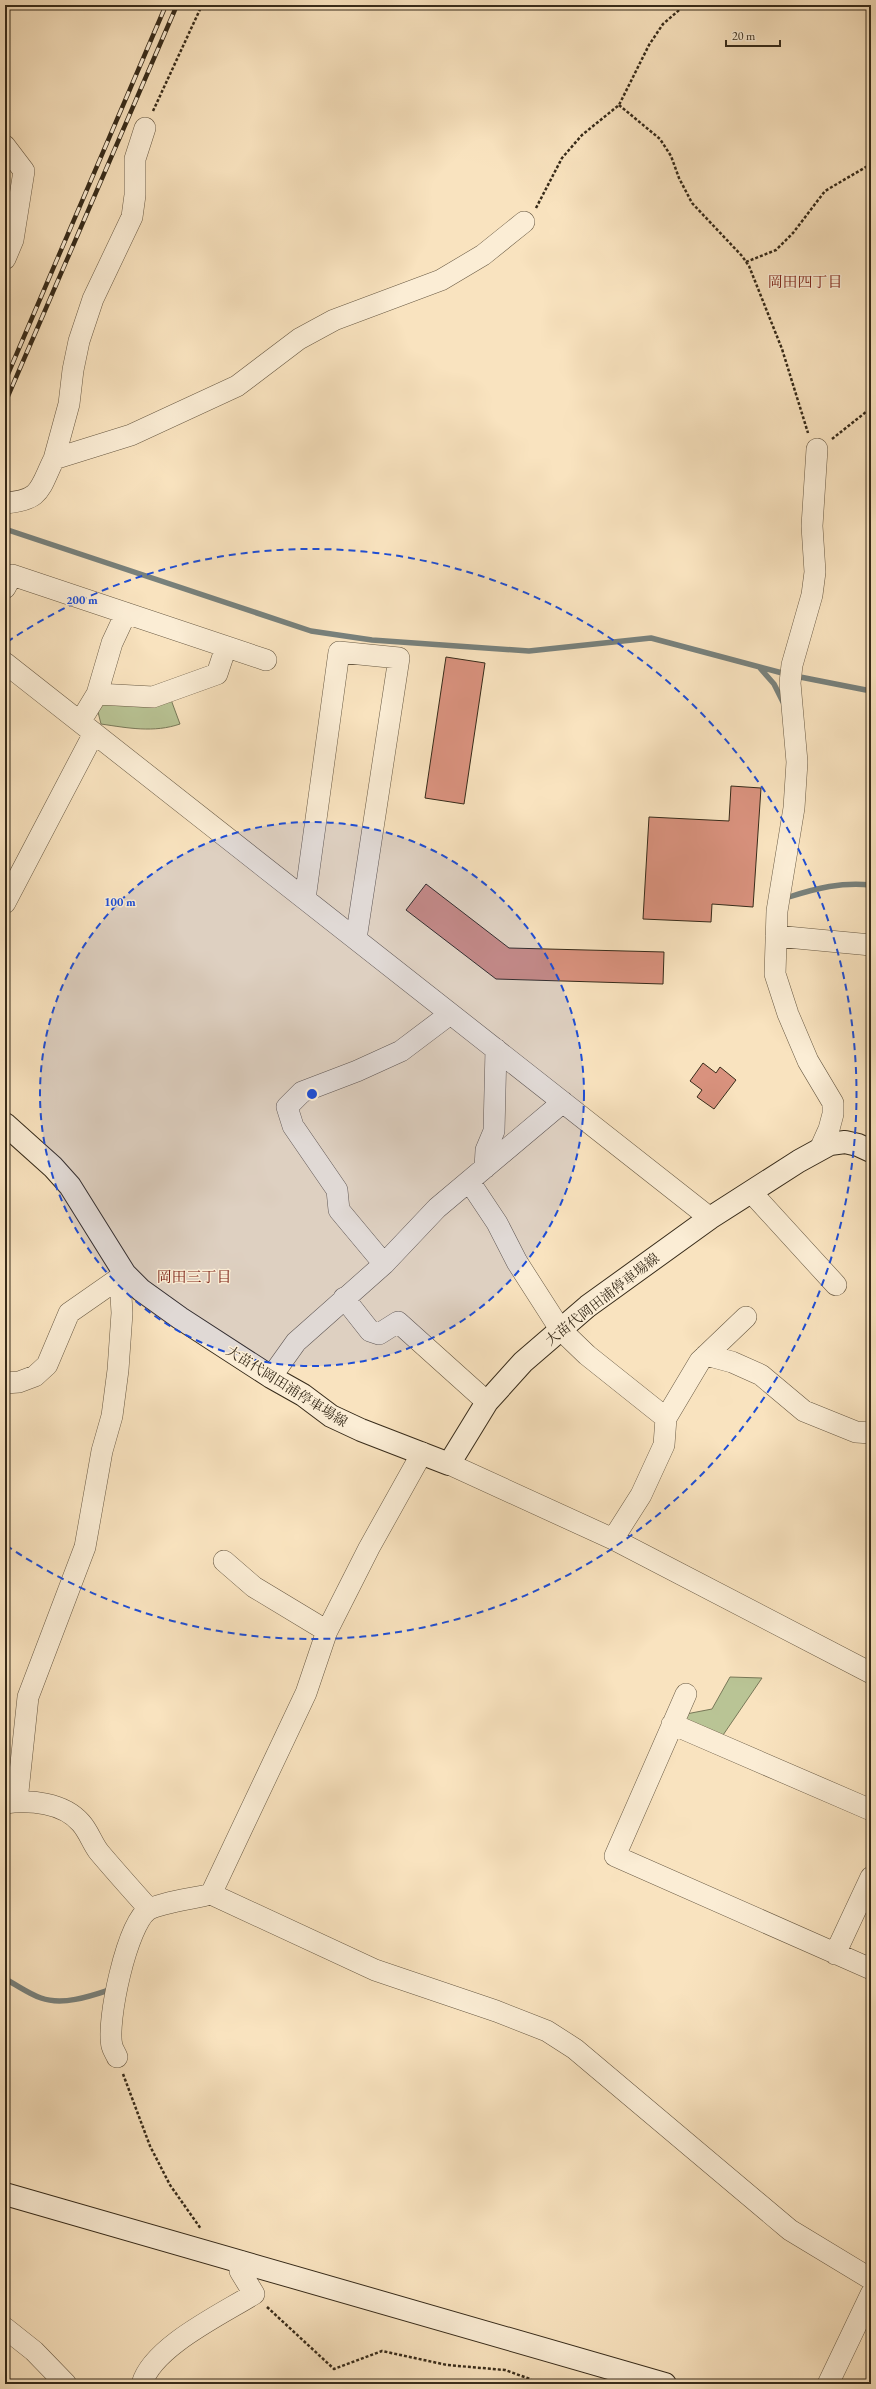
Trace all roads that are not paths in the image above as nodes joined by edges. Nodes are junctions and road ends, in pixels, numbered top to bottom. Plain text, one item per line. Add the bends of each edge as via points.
1 (145, 128) road end
2 (5, 146) edge
3 (524, 222) road end
4 (5, 259) edge
5 (817, 449) road end
6 (54, 459) junction
7 (5, 503) edge
8 (5, 588) edge
9 (126, 614) junction
10 (226, 647) junction
11 (266, 660) dead end
12 (5, 663) edge
13 (98, 694) junction
14 (87, 728) junction
15 (305, 899) junction
16 (5, 903) edge
17 (776, 936) junction
18 (356, 940) junction
19 (871, 945) edge
20 (450, 1014) junction
21 (496, 1049) junction
22 (563, 1102) junction
23 (5, 1124) edge
24 (820, 1149) junction
25 (871, 1151) edge
26 (485, 1168) junction
27 (469, 1181) junction
28 (751, 1192) junction
29 (710, 1218) junction
30 (384, 1264) junction
31 (122, 1277) junction
32 (836, 1285) dead end
33 (344, 1298) junction
34 (746, 1317) dead end
35 (560, 1329) junction
36 (706, 1355) junction
37 (271, 1377) junction
38 (5, 1383) edge
39 (487, 1402) junction
40 (666, 1418) junction
41 (871, 1433) edge
42 (422, 1454) junction
43 (449, 1464) junction
44 (613, 1539) junction
45 (224, 1561) dead end
46 (327, 1632) junction
47 (871, 1673) edge
48 (686, 1694) dead end
49 (672, 1724) junction
50 (11, 1802) edge
51 (871, 1810) edge
52 (871, 1877) edge
53 (211, 1894) junction
54 (149, 1909) junction
55 (835, 1954) junction
56 (871, 1969) edge
57 (117, 2057) road end
58 (5, 2194) edge
59 (242, 2262) junction
60 (871, 2279) edge
61 (871, 2294) edge
62 (5, 2328) edge
63 (66, 2384) edge
64 (142, 2384) edge
65 (665, 2384) edge
66 (828, 2384) edge

1 - 6 street via 135,159 132,217 90,306 79,341 69,404
2 - 4 street via 24,171 13,240
3 - 6 street via 483,255 441,280 334,320 299,339 237,386 131,435
5 - 17 street via 812,526 815,572 812,595 792,665 790,683 797,762 794,808 777,911
6 - 7 street via 36,494 24,501
8 - 9 street via 12,575
9 - 10 street
9 - 13 street via 112,643
10 - 11 street
10 - 13 street via 217,674 153,697
12 - 14 street
13 - 14 street
14 - 15 street
14 - 16 street
15 - 18 street
15 - 18 street via 339,652 399,658
17 - 19 street
17 - 24 street via 775,974 788,1014 808,1061 833,1103 831,1121
18 - 20 street
20 - 21 street
20 - 30 street via 401,1051 302,1092 287,1108 293,1126 338,1190 339,1210
21 - 22 street
21 - 26 street via 494,1131 486,1150
22 - 26 street
22 - 29 street
23 - 31 main road, 大苗代岡田浦停車場線 via 53,1167 70,1186
24 - 25 main road, 大苗代岡田浦停車場線 via 830,1144 845,1142
24 - 28 main road, 大苗代岡田浦停車場線
26 - 27 street
27 - 30 street via 437,1208
27 - 35 street
28 - 29 main road, 大苗代岡田浦停車場線
28 - 32 street
29 - 35 main road, 大苗代岡田浦停車場線
30 - 33 street
31 - 37 main road, 大苗代岡田浦停車場線
31 - 38 street via 69,1313 47,1365 35,1376 19,1382
31 - 50 street via 121,1320 112,1416 102,1451 85,1547 28,1697
33 - 37 street via 296,1342
33 - 39 street via 370,1331 379,1334 398,1322
34 - 36 street
35 - 39 main road, 大苗代岡田浦停車場線 via 523,1362
35 - 40 street via 587,1355
36 - 40 street
36 - 41 street via 732,1362 761,1375 804,1411 856,1432
37 - 42 main road, 大苗代岡田浦停車場線 via 303,1395 330,1416
39 - 43 main road, 大苗代岡田浦停車場線
40 - 44 street via 664,1445 641,1495
42 - 43 main road, 大苗代岡田浦停車場線
42 - 46 street via 369,1548
43 - 44 street
44 - 47 street
45 - 46 street via 254,1587
46 - 53 street via 306,1693
48 - 49 street
49 - 51 street
49 - 55 street via 615,1856
50 - 54 street via 51,1805 70,1813 82,1823 98,1850
52 - 55 street
53 - 54 street
53 - 60 street via 375,1970 547,2031 575,2048 790,2230
54 - 57 street via 141,1917 129,1943 113,2004 112,2046
55 - 56 street
58 - 59 main road
59 - 64 street via 240,2271 254,2294 182,2339 157,2360 144,2377
59 - 65 main road
61 - 66 street
62 - 63 street via 34,2351

